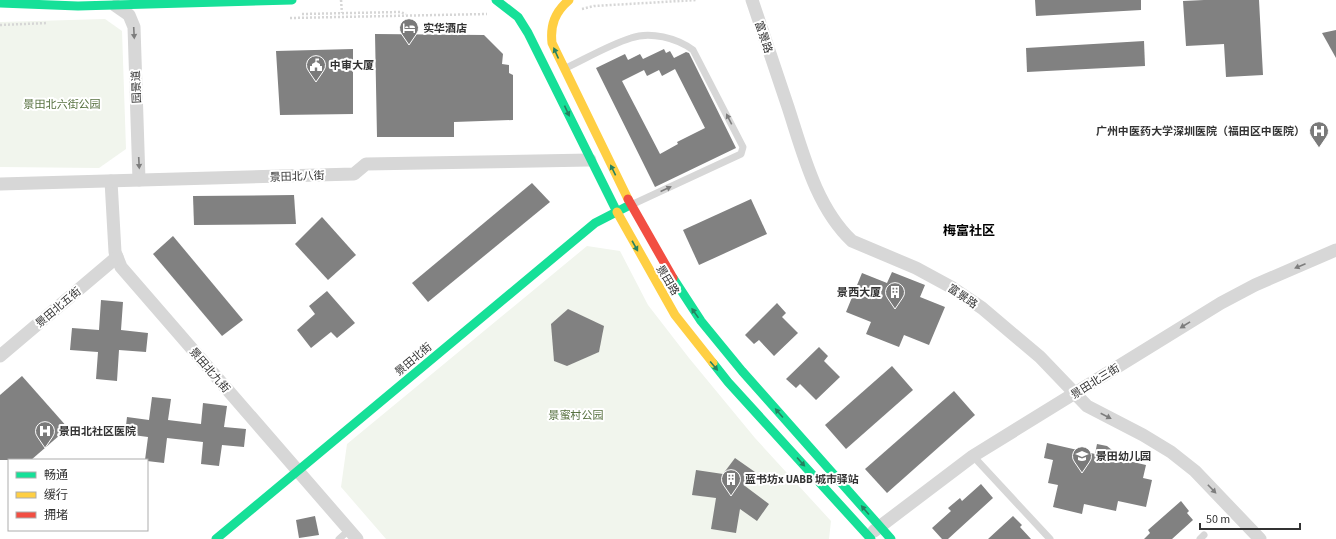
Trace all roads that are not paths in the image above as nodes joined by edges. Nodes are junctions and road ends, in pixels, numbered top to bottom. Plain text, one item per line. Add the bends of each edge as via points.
1 (13, 0) edge
2 (292, 0) edge
3 (496, 0) edge
4 (570, 0) edge
5 (752, 0) edge
6 (0, 2) edge
7 (113, 5) junction
8 (563, 69) junction
9 (550, 75) junction
10 (590, 160) junction
11 (139, 180) junction
12 (111, 181) junction
13 (0, 184) edge
14 (631, 205) junction
15 (616, 211) junction
16 (1336, 250) edge
17 (117, 258) junction
18 (0, 356) edge
19 (1074, 394) junction
20 (974, 456) junction
21 (298, 470) junction
22 (879, 526) junction
23 (353, 534) edge
24 (866, 538) edge
25 (216, 539) edge
26 (338, 539) edge
27 (891, 539) edge
28 (1050, 539) edge
29 (1260, 539) edge

1 - 6 main road
2 - 7 main road
3 - 9 main road, 景田路 via 508,7 521,20
8 -> 4 main road, 景田路 via 550,31 554,16
5 - 19 street, 富景路 via 806,161 826,207 842,232 852,241 916,268 966,297 1040,357
6 - 7 main road via 56,6
7 -> 11 street, 园景道 via 126,11 134,27
8 - 9 lane
14 -> 8 main road, 景田路
14 -> 8 lane via 741,154 743,147 693,50 678,40 655,36 632,37
9 -> 10 main road, 景田路
10 - 11 street, 景田北八街 via 366,164 354,174
10 - 15 main road, 景田路
11 - 12 street, 景田北八街
12 - 13 street, 景田北八街
12 - 17 street, 景田北九街
14 - 15 main road, 景田北街
22 -> 14 main road, 景田路 via 742,371 702,321 683,295
15 - 21 main road, 景田北街 via 595,223
15 -> 24 main road, 景田路 via 667,302 710,361
16 -> 19 street, 景田北三街 via 1221,303
17 - 18 street, 景田北五街
17 - 21 street, 景田北九街 via 127,274
19 - 20 street, 景田北三街
19 -> 29 street, 富景路 via 1087,406 1143,435 1183,461
20 - 22 street, 景田北三街
20 - 28 lane
21 - 23 street, 景田北九街
21 - 25 main road, 景田北街
22 - 24 street, 景田北三街
22 - 27 main road, 景田路
23 - 26 lane

